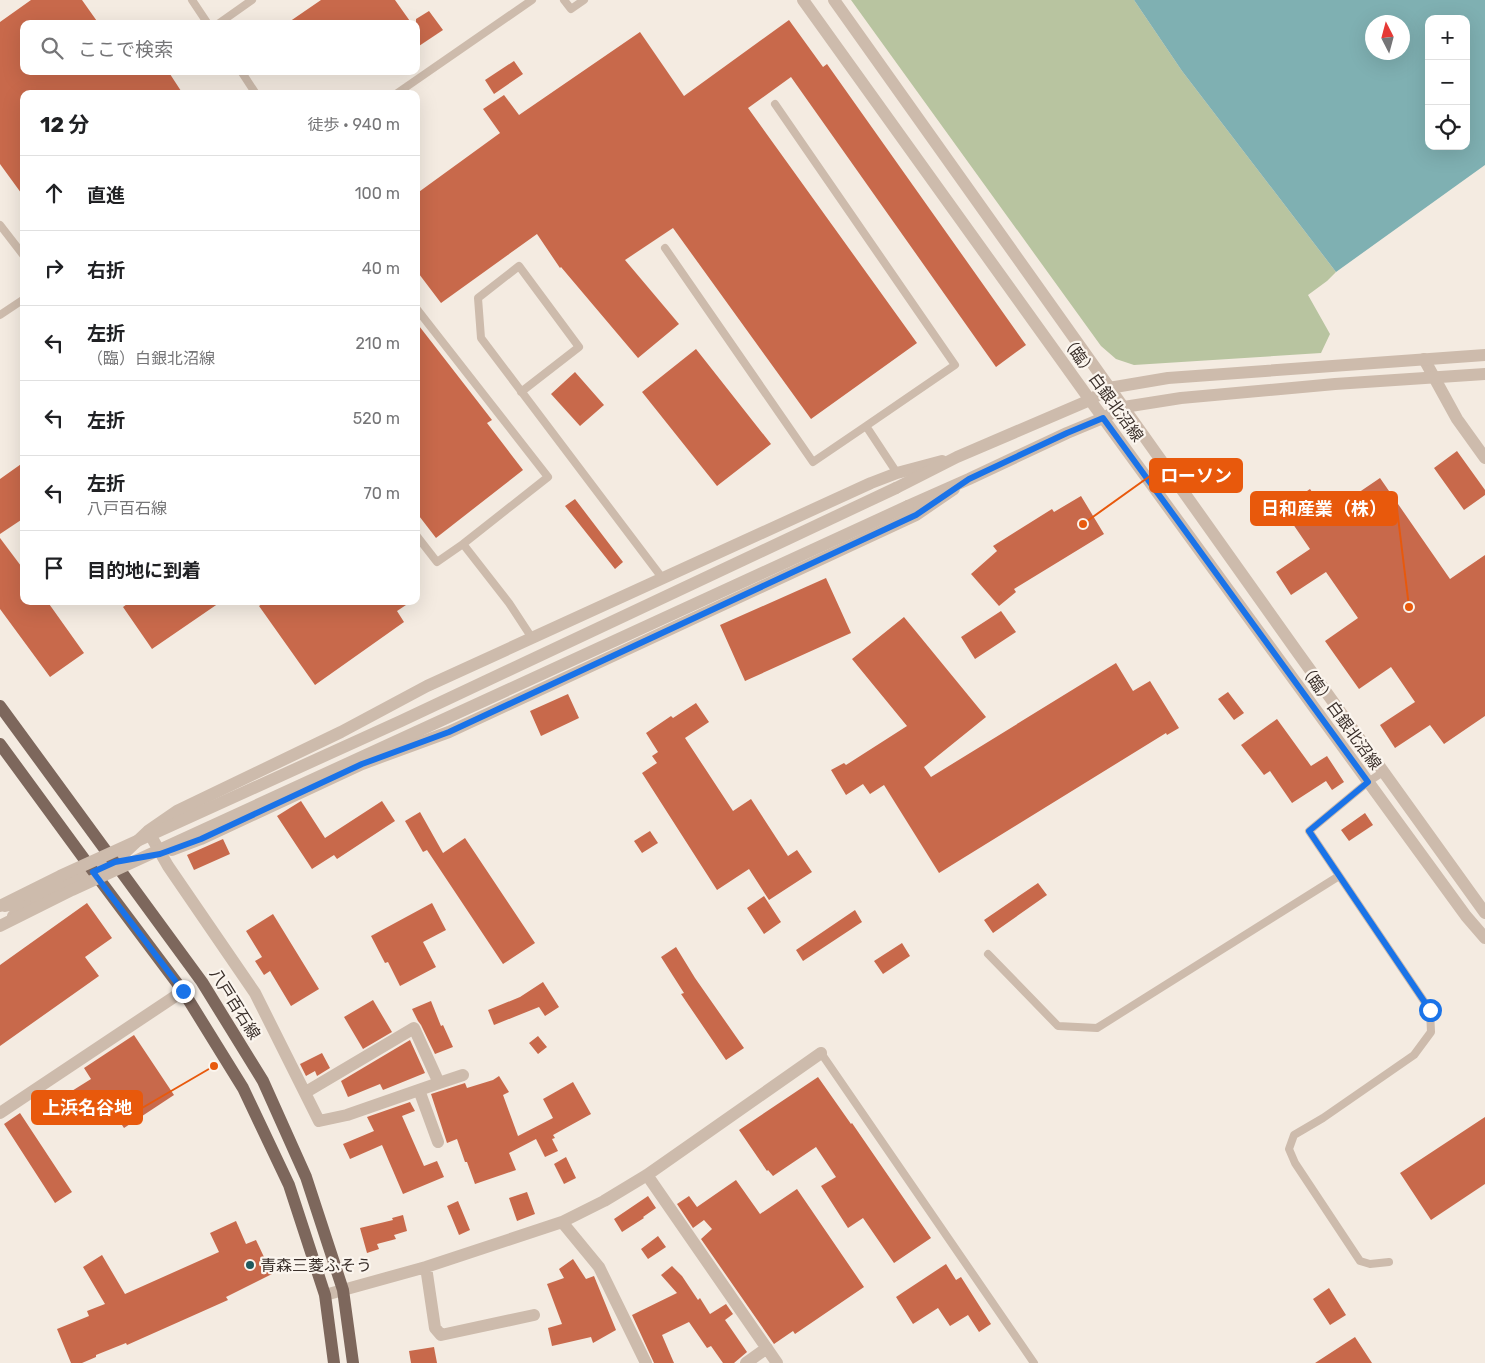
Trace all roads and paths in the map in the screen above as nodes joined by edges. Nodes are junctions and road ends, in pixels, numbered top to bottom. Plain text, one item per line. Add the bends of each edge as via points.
1 (192, 0) edge
2 (252, 0) edge
3 (532, 0) edge
4 (564, 0) edge
5 (584, 0) edge
6 (803, 0) edge
7 (834, 0) edge
8 (205, 20) edge
9 (224, 20) edge
10 (244, 75) edge
11 (253, 90) edge
12 (402, 90) edge
13 (775, 104) dead end
14 (0, 225) edge
15 (665, 248) dead end
16 (20, 251) edge
17 (20, 302) edge
18 (420, 313) edge
19 (0, 315) edge
20 (1485, 356) edge
21 (1424, 360) junction
22 (1485, 374) edge
23 (1433, 378) junction
24 (1109, 388) junction
25 (521, 392) junction
26 (1090, 400) junction
27 (1124, 407) junction
28 (1103, 418) junction
29 (866, 426) junction
30 (957, 457) junction
31 (1485, 458) edge
32 (897, 473) junction
33 (969, 479) junction
34 (420, 540) edge
35 (463, 544) junction
36 (663, 579) junction
37 (532, 638) junction
38 (0, 706) edge
39 (0, 744) edge
40 (1383, 772) junction
41 (1368, 782) junction
42 (148, 831) junction
43 (160, 854) junction
44 (115, 862) junction
45 (93, 872) junction
46 (1339, 876) junction
47 (36, 899) junction
48 (0, 906) edge
49 (1485, 913) edge
50 (0, 926) edge
51 (1485, 938) edge
52 (988, 954) dead end
53 (183, 991) junction
54 (821, 1053) joint
55 (463, 1075) dead end
56 (439, 1083) junction
57 (419, 1090) junction
58 (306, 1092) junction
59 (0, 1113) edge
60 (438, 1142) dead end
61 (647, 1175) junction
62 (562, 1222) junction
63 (1388, 1262) dead end
64 (426, 1267) junction
65 (343, 1290) junction
66 (325, 1295) junction
67 (534, 1315) dead end
68 (767, 1348) junction
69 (334, 1363) edge
70 (353, 1363) edge
71 (646, 1363) edge
72 (746, 1363) edge
73 (777, 1363) edge
74 (1034, 1363) edge

1 - 8 lane
2 - 9 lane
3 - 12 lane
4 - 5 lane via 571,10
6 - 26 street, （臨）白銀北沼線
7 - 24 street, （臨）白銀北沼線
10 - 11 lane
13 - 29 lane via 955,365
14 - 16 lane
15 - 29 lane via 813,462
17 - 19 lane
18 - 35 lane via 548,477
20 - 21 street
21 - 23 street
21 - 24 street via 1168,378
22 - 23 street
23 - 27 street via 1181,398
23 - 31 street
24 - 26 street
24 - 27 street, （臨）白銀北沼線
25 - 25 lane via 481,338 478,298 518,266 579,347
25 - 36 lane
26 - 28 street, （臨）白銀北沼線
26 - 30 street
27 - 28 street
27 - 40 street, （臨）白銀北沼線
28 - 33 street
28 - 41 street, （臨）白銀北沼線
29 - 32 lane
30 - 32 street
30 - 48 street, bridge via 401,721
32 - 36 street
33 - 43 street via 916,515 699,617 449,732 362,764 201,839
33 - 50 street, bridge via 72,890
34 - 35 lane via 437,562
35 - 37 lane
36 - 37 street
37 - 42 street via 427,686 341,732 177,811
38 - 44 main road, 八戸百石線
39 - 45 main road
40 - 41 lane
40 - 49 street, （臨）白銀北沼線
41 - 46 lane via 1309,831
41 - 51 street, （臨）白銀北沼線
42 - 43 street
42 - 44 street
43 - 44 street
43 - 58 street via 255,993
44 - 45 street
44 - 65 main road, 八戸百石線 via 202,982 263,1081 306,1177
45 - 47 street
45 - 53 main road
46 - 52 lane via 1097,1028 1058,1026
46 - 63 lane via 1430,1010 1431,1032 1414,1055 1294,1135 1289,1148 1295,1163 1360,1261 1370,1264
47 - 48 street
47 - 50 street
53 - 59 street
53 - 66 main road via 243,1088 289,1185
54 - 61 street
54 - 74 lane
55 - 56 street
56 - 57 street
56 - 58 street via 414,1028
57 - 58 street via 347,1115 319,1121
57 - 60 street
61 - 62 street
61 - 68 street
62 - 64 street
62 - 71 street via 599,1267
64 - 65 street
64 - 67 street via 435,1328 441,1335
65 - 66 street
65 - 70 main road, 八戸百石線
66 - 69 main road
68 - 72 street
68 - 73 street

